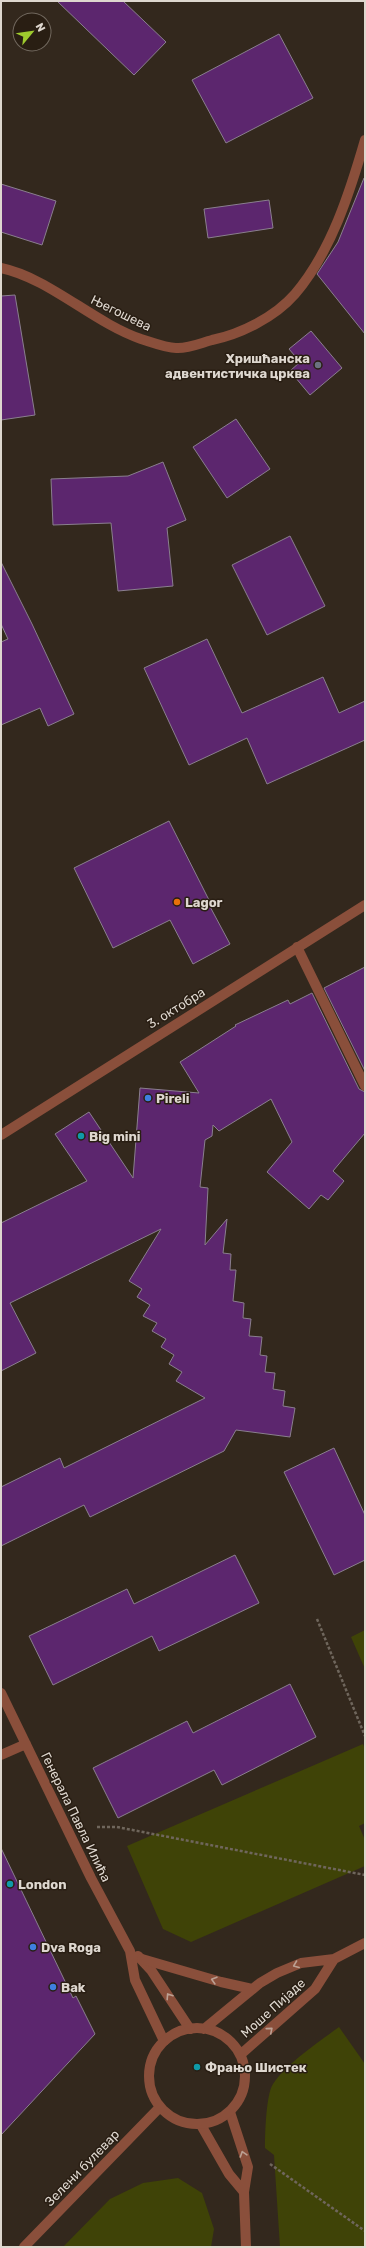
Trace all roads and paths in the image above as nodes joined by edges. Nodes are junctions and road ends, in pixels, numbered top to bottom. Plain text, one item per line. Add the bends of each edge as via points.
1 (365, 140) edge
2 (1, 268) edge
3 (365, 905) edge
4 (297, 947) junction
5 (365, 1086) edge
6 (1, 1135) edge
7 (317, 1619) dead end
8 (1, 1693) edge
9 (365, 1736) edge
10 (26, 1744) junction
11 (1, 1755) edge
12 (97, 1827) dead end
13 (365, 1875) edge
14 (365, 1943) edge
15 (130, 1951) junction
16 (142, 1959) junction
17 (334, 1959) junction
18 (252, 1989) junction
19 (190, 2029) junction
20 (204, 2029) junction
21 (164, 2041) junction
22 (240, 2055) junction
23 (160, 2106) junction
24 (230, 2112) junction
25 (201, 2124) junction
26 (248, 2167) junction
27 (244, 2192) junction
28 (365, 2231) edge
29 (24, 2247) edge
30 (246, 2247) edge

1 - 2 street, Његошева via 340,215 319,259 294,294 266,317 230,336 176,348 140,339 49,289
3 - 4 street, 3. октобра
4 - 5 street
4 - 6 street, 3. октобра
7 - 9 path
8 - 10 street, Генерала Павла Илића
10 - 11 street
10 - 15 street, Генерала Павла Илића via 91,1878
12 - 13 path via 117,1827
14 - 17 street, Моше Пијаде
15 - 16 street, Генерала Павла Илића
15 - 21 street, Генерала Павла Илића via 135,1980
18 -> 16 street
19 -> 16 street, Генерала Павла Илића
17 -> 18 street, Моше Пијаде via 301,1963 277,1972
22 -> 17 street, Моше Пијаде via 315,1989
18 - 20 street, Моше Пијаде
19 - 20 street
19 - 21 street via 176,2033
20 - 22 street via 218,2034 231,2043
21 - 23 street via 155,2052 149,2080 152,2094
22 - 24 street via 244,2085 239,2100
23 - 25 street via 171,2117 186,2123
23 - 29 street, Зелени булевар
24 - 25 street via 216,2121
26 -> 24 street
25 - 27 street via 229,2174
26 - 27 street
26 - 28 path via 269,2164
27 - 30 street

